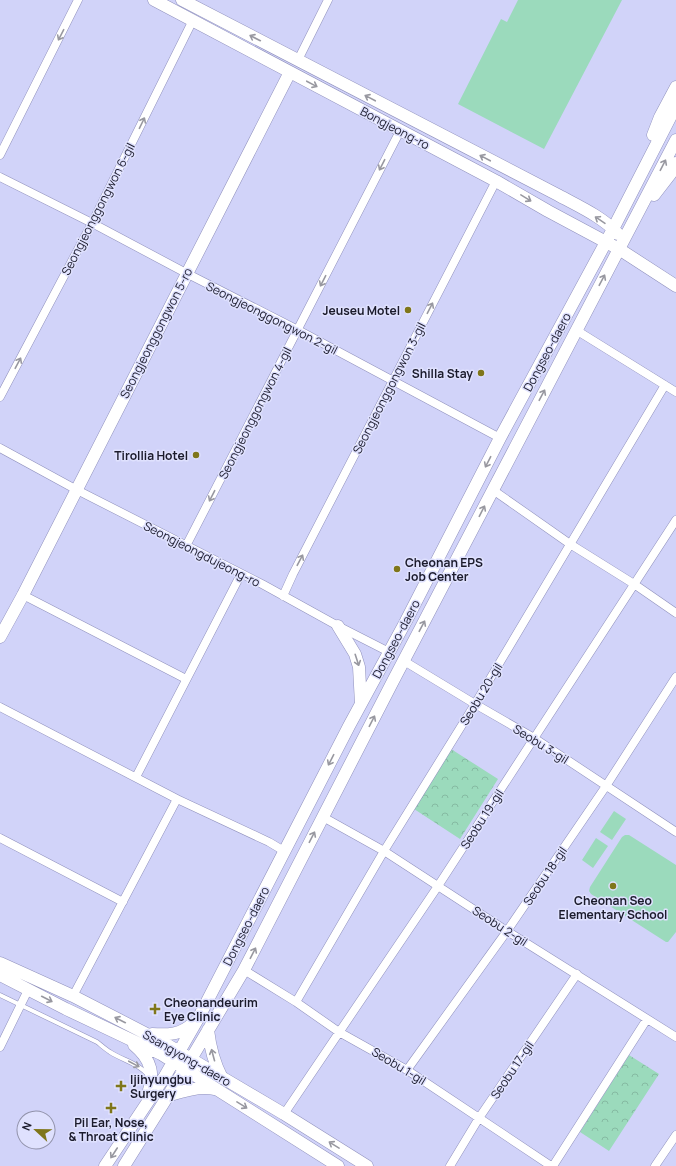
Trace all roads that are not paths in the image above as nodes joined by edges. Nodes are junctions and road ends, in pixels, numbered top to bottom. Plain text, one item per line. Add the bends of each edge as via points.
1 (78, 0) edge
2 (154, 0) edge
3 (182, 0) edge
4 (328, 0) edge
5 (192, 20) junction
6 (298, 60) junction
7 (290, 72) junction
8 (676, 87) edge
9 (676, 106) edge
10 (400, 131) junction
11 (676, 140) edge
12 (0, 155) edge
13 (674, 171) edge
14 (0, 177) edge
15 (496, 180) junction
16 (620, 215) junction
17 (92, 222) junction
18 (633, 223) junction
19 (613, 229) junction
20 (606, 242) junction
21 (621, 245) junction
22 (186, 273) junction
23 (676, 286) edge
24 (298, 330) junction
25 (576, 330) junction
26 (392, 381) junction
27 (665, 385) junction
28 (676, 392) edge
29 (0, 397) edge
30 (500, 438) junction
31 (0, 448) edge
32 (77, 490) junction
33 (493, 490) junction
34 (676, 520) edge
35 (570, 544) junction
36 (186, 546) junction
37 (241, 574) junction
38 (634, 584) junction
39 (23, 595) junction
40 (283, 596) junction
41 (676, 613) edge
42 (338, 626) junction
43 (0, 637) edge
44 (389, 652) junction
45 (404, 660) junction
46 (676, 676) edge
47 (186, 679) junction
48 (361, 704) junction
49 (475, 704) junction
50 (0, 706) edge
51 (534, 738) junction
52 (136, 777) junction
53 (606, 786) junction
54 (177, 798) junction
55 (323, 816) junction
56 (676, 832) edge
57 (0, 838) edge
58 (284, 851) junction
59 (384, 851) junction
60 (438, 886) junction
61 (123, 902) junction
62 (507, 931) junction
63 (0, 963) edge
64 (244, 970) junction
65 (577, 974) junction
66 (0, 975) edge
67 (28, 990) junction
68 (0, 995) edge
69 (73, 996) junction
70 (296, 1002) junction
71 (21, 1005) junction
72 (199, 1017) junction
73 (647, 1019) junction
74 (140, 1030) junction
75 (208, 1030) junction
76 (339, 1032) junction
77 (121, 1035) junction
78 (676, 1037) edge
79 (0, 1047) edge
80 (176, 1056) junction
81 (188, 1064) junction
82 (408, 1070) junction
83 (222, 1078) junction
84 (151, 1086) junction
85 (216, 1089) junction
86 (167, 1096) junction
87 (144, 1107) junction
88 (284, 1114) junction
89 (479, 1118) junction
90 (676, 1135) edge
91 (105, 1166) edge
92 (124, 1166) edge
93 (338, 1166) edge
94 (368, 1166) edge
95 (450, 1166) edge
96 (552, 1166) edge
97 (656, 1166) edge

1 -> 12 street
2 - 5 main road, Bongjeong-ro
6 -> 3 main road, Bongjeong-ro
4 - 6 street
5 - 7 main road, Bongjeong-ro
17 -> 5 street, Seongjeonggongwon 6-gil
19 -> 6 main road, Bongjeong-ro via 558,195
7 -> 10 main road, Bongjeong-ro
7 - 22 main road, Seongjeonggongwon 5-ro
8 - 16 main road via 660,117
9 - 16 main road, Dongseo-daero
10 - 15 main road, Bongjeong-ro
10 -> 24 street, Seongjeonggongwon 4-gil
18 -> 11 main road, Dongseo-daero
13 - 18 main road
14 - 17 street, Seongjeonggongwon 2-gil
15 -> 20 main road, Bongjeong-ro
26 -> 15 street, Seongjeonggongwon 3-gil
16 - 19 main road, Dongseo-daero
17 - 22 street, Seongjeonggongwon 2-gil
29 -> 17 street, Seongjeonggongwon 6-gil
18 - 21 main road, Dongseo-daero
19 - 20 main road, Dongseo-daero
19 - 21 main road, Bongjeong-ro
20 - 21 main road, Bongjeong-ro
20 - 30 main road, Dongseo-daero
21 - 23 main road, Bongjeong-ro via 634,259
25 -> 21 main road, Dongseo-daero
22 - 24 street, Seongjeonggongwon 2-gil
22 - 32 main road, Seongjeonggongwon 5-ro
24 - 26 street, Seongjeonggongwon 2-gil
24 -> 36 street, Seongjeonggongwon 4-gil
25 - 27 street
33 -> 25 main road, Dongseo-daero
26 - 30 street, Seongjeonggongwon 2-gil
40 -> 26 street, Seongjeonggongwon 3-gil
27 - 28 street
27 - 35 street, Seobu 20-gil
30 -> 44 main road, Dongseo-daero
31 - 32 street, Seongjeongdujeong-ro
32 - 36 street, Seongjeongdujeong-ro
32 - 39 main road, Seongjeonggongwon 5-ro
33 - 35 street
45 -> 33 main road, Dongseo-daero
34 - 38 street, Seobu 19-gil
35 - 38 street
35 - 49 street, Seobu 20-gil
36 - 37 street, Seongjeongdujeong-ro
37 - 40 street, Seongjeongdujeong-ro
37 - 47 street
38 - 41 street
38 - 51 street, Seobu 19-gil
39 - 43 main road, Seongjeonggongwon 5-ro
39 - 47 street
40 - 42 street, Seongjeongdujeong-ro
42 - 44 street, Seongjeongdujeong-ro
42 -> 48 main road via 355,654 359,667
44 - 45 main road, Seongjeongdujeong-ro
44 - 48 main road, Dongseo-daero
45 - 49 street, Seobu 3-gil
55 -> 45 main road, Dongseo-daero
46 - 53 street, Seobu 18-gil
47 - 52 street
48 -> 58 main road, Dongseo-daero
49 - 51 street, Seobu 3-gil
49 - 59 street, Seobu 20-gil
50 - 52 street
51 - 53 street, Seobu 3-gil
51 - 60 street, Seobu 19-gil
52 - 54 street
53 - 56 street, Seobu 3-gil
53 - 62 street, Seobu 18-gil
54 - 58 street
54 - 61 street
55 - 59 street, Seobu 2-gil
64 -> 55 main road, Dongseo-daero
57 - 61 street
58 - 72 main road, Dongseo-daero
59 - 60 street, Seobu 2-gil
59 - 70 street, Seobu 20-gil
60 - 62 street, Seobu 2-gil
60 - 76 street, Seobu 19-gil
61 - 69 street
62 - 65 street, Seobu 2-gil
62 - 82 street, Seobu 18-gil
63 - 69 main road, Ssangyong-daero
64 - 70 street, Seobu 1-gil
64 - 75 main road, Dongseo-daero
65 - 73 street, Seobu 2-gil
65 - 89 street, Seobu 17-gil
66 - 67 main road, Ssangyong-daero
67 - 71 street
67 -> 77 main road, Ssangyong-daero
68 - 71 lane
74 -> 69 main road, Ssangyong-daero
70 - 76 street, Seobu 1-gil
71 - 79 street
71 -> 84 lane via 97,1042 144,1070 149,1076
72 - 74 main road via 189,1027 176,1034 152,1034
72 - 80 main road, Dongseo-daero
73 - 78 street, Seobu 2-gil
73 - 96 street
74 - 80 main road, Ssangyong-daero
75 - 81 main road, Dongseo-daero
83 -> 75 main road via 216,1067
76 - 82 street, Seobu 1-gil
76 - 88 street, Seobu 19-gil
77 - 80 main road, Ssangyong-daero
77 - 84 main road via 148,1058
80 - 81 main road, Ssangyong-daero
80 - 87 main road, Dongseo-daero
81 - 83 main road, Ssangyong-daero
81 - 85 main road, Ssangyong-daero
81 - 86 main road, Dongseo-daero
82 - 89 street, Seobu 1-gil
83 - 88 main road, Ssangyong-daero
84 - 87 main road
85 - 86 main road via 206,1087
85 -> 93 main road, Ssangyong-daero
86 - 92 main road, Dongseo-daero
87 -> 91 main road, Dongseo-daero
94 -> 88 main road, Ssangyong-daero
89 - 95 street, Seobu 17-gil
89 - 96 street, Seobu 1-gil
90 - 97 street

